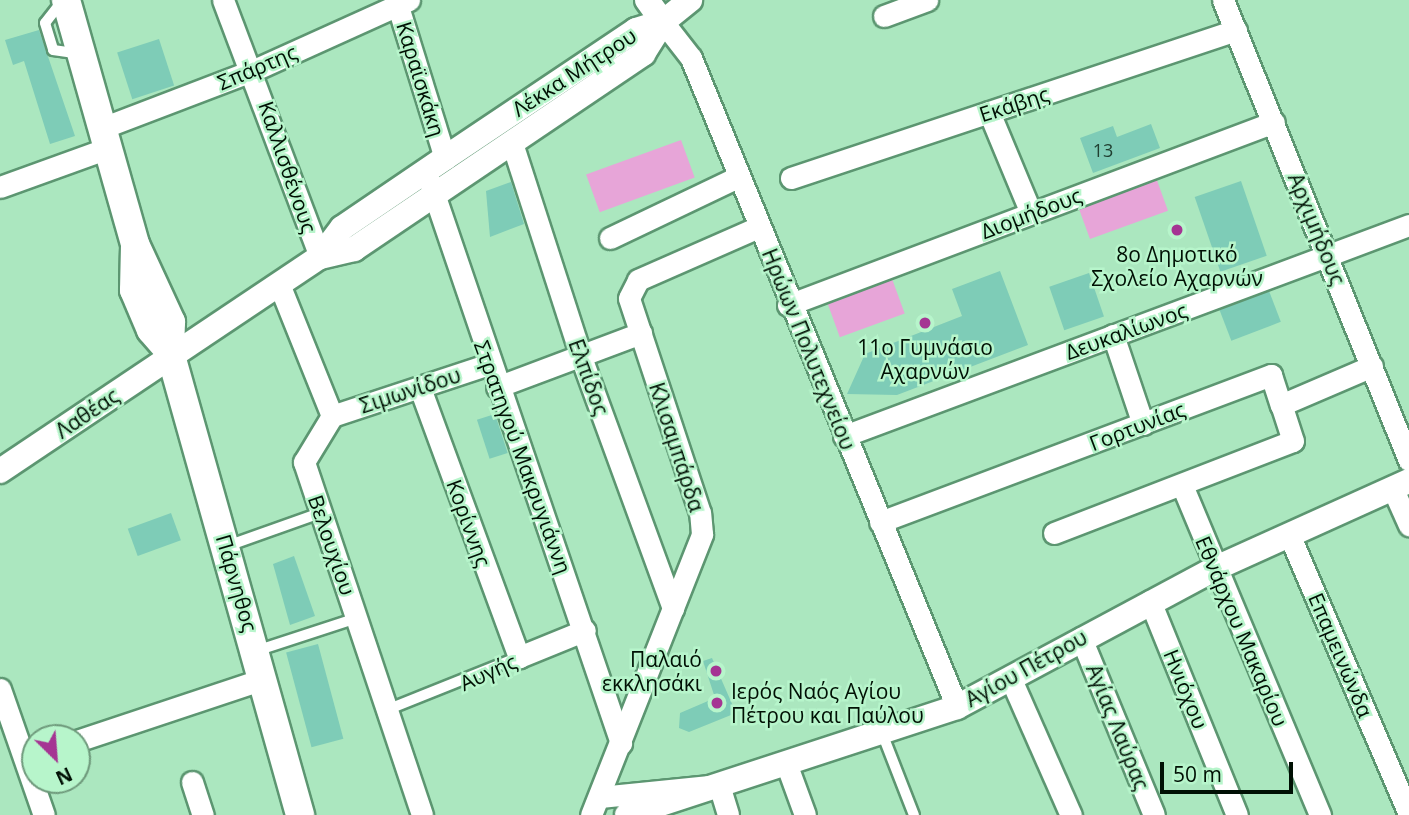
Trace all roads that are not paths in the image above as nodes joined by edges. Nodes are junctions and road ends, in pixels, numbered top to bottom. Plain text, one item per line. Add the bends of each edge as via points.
1 (65, 0) edge
2 (223, 0) edge
3 (647, 0) edge
4 (690, 0) edge
5 (927, 0) edge
6 (401, 2) edge
7 (1232, 2) edge
8 (884, 16) dead end
9 (663, 22) junction
10 (1236, 30) junction
11 (254, 70) junction
12 (989, 112) junction
13 (1274, 122) junction
14 (105, 138) junction
15 (512, 143) junction
16 (435, 164) junction
17 (738, 177) junction
18 (791, 178) dead end
19 (0, 187) edge
20 (435, 195) junction
21 (1031, 213) junction
22 (1409, 225) edge
23 (759, 227) junction
24 (610, 238) dead end
25 (1328, 256) junction
26 (320, 257) junction
27 (279, 284) junction
28 (788, 305) junction
29 (641, 333) junction
30 (1113, 335) junction
31 (170, 352) junction
32 (581, 357) junction
33 (489, 364) junction
34 (1372, 366) junction
35 (497, 387) junction
36 (420, 388) junction
37 (1281, 405) junction
38 (332, 416) junction
39 (1143, 424) junction
40 (844, 436) junction
41 (1409, 460) edge
42 (0, 471) edge
43 (1401, 484) edge
44 (1182, 485) junction
45 (320, 513) junction
46 (880, 522) junction
47 (1409, 524) edge
48 (1054, 533) dead end
49 (1289, 534) junction
50 (227, 546) junction
51 (1216, 568) junction
52 (1150, 601) junction
53 (673, 608) junction
54 (357, 618) junction
55 (585, 631) junction
56 (1081, 638) junction
57 (256, 651) junction
58 (519, 657) junction
59 (1010, 677) junction
60 (263, 679) junction
61 (0, 689) edge
62 (957, 706) junction
63 (389, 709) junction
64 (881, 730) junction
65 (7, 733) edge
66 (91, 736) edge
67 (621, 743) junction
68 (21, 747) edge
69 (786, 763) junction
70 (192, 782) dead end
71 (719, 785) junction
72 (39, 794) edge
73 (595, 806) edge
74 (1409, 814) edge
75 (44, 815) edge
76 (203, 815) edge
77 (300, 815) edge
78 (422, 815) edge
79 (627, 815) edge
80 (728, 815) edge
81 (805, 815) edge
82 (914, 815) edge
83 (1071, 815) edge
84 (1154, 815) edge
85 (1237, 815) edge
86 (1320, 815) edge

1 - 14 main road, Πάρνηθος
2 - 11 street, Καλλισθένους
3 - 9 street, Ηρώων Πολυτεχνείου
4 - 9 street
5 - 8 street
6 - 11 street, Σπάρτης
6 - 16 street, Καραϊσκάκη
7 - 10 street, Αρχιμήδους
9 - 15 street, Λέκκα Μήτρου via 643,54
9 - 16 street, Λέκκα Μήτρου via 636,30
9 - 17 street, Ηρώων Πολυτεχνείου via 691,58
10 - 12 street, Εκάβης
10 - 13 street, Αρχιμήδους
11 - 14 street, Σπάρτης
11 - 26 street, Καλλισθένους
12 - 18 street, Εκάβης
12 - 21 street
13 - 21 street, Διομήδους
13 - 25 street, Αρχιμήδους
14 - 19 street, Σπάρτης
14 - 31 main road, Πάρνηθος via 135,244 171,322
15 - 20 street, Λέκκα Μήτρου
15 - 32 street, Ελπίδος
16 - 20 street, Στρατηγού Μακρυγιάννη
16 - 26 street, Λέκκα Μήτρου via 342,228
17 - 23 street, Ηρώων Πολυτεχνείου
17 - 24 street
20 - 26 street, Λέκκα Μήτρου via 354,249
20 - 33 street, Στρατηγού Μακρυγιάννη
21 - 28 street, Διομήδους
22 - 25 street, Δευκαλίωνος
23 - 28 street, Ηρώων Πολυτεχνείου
23 - 29 street, Κλισαμπάρδα via 638,280 629,298
25 - 30 street, Δευκαλίωνος
25 - 34 street, Αρχιμήδους
26 - 27 street, Λέκκα Μήτρου
27 - 31 street, Λέκκα Μήτρου
27 - 38 street
28 - 40 street, Ηρώων Πολυτεχνείου
29 - 32 street
29 - 53 street, Κλισαμπάρδα via 700,513 702,534
30 - 39 street
30 - 40 street, Δευκαλίωνος
31 - 42 street, Λαθέας
31 - 50 main road, Πάρνηθος
32 - 35 street
32 - 53 street, Ελπίδος
33 - 35 street, Στρατηγού Μακρυγιάννη
33 - 36 street, Σιμωνίδου
34 - 37 street
34 - 41 street, Αρχιμήδους
35 - 55 street, Στρατηγού Μακρυγιάννη
36 - 38 street, Σιμωνίδου
36 - 58 street, Κορίννης
37 - 39 street, Γορτυνίας via 1271,374
37 - 44 street via 1293,442
38 - 45 street, Βελουχίου via 304,462
39 - 46 street, Γορτυνίας
40 - 46 street, Ηρώων Πολυτεχνείου
43 - 47 street
43 - 49 street, Αγίου Πέτρου
44 - 48 street
44 - 51 street, Εθνάρχου Μακαρίου
45 - 50 lane
45 - 54 street, Βελουχίου
46 - 62 street, Ηρώων Πολυτεχνείου
49 - 51 street, Αγίου Πέτρου
49 - 74 street, Επαμεινώνδα
50 - 57 main road, Πάρνηθος
51 - 52 street, Αγίου Πέτρου
51 - 86 street, Εθνάρχου Μακαρίου
52 - 56 street, Αγίου Πέτρου
52 - 85 street, Ηνιόχου
53 - 67 street, Κλισαμπάρδα
54 - 57 lane
54 - 63 street, Βελουχίου
55 - 58 street, Αυγής
55 - 67 street, Στρατηγού Μακρυγιάννη
56 - 59 street, Αγίου Πέτρου
56 - 84 street, Αγίας Λαύρας
57 - 60 main road, Πάρνηθος
58 - 63 lane, Αυγής
59 - 62 street, Αγίου Πέτρου
59 - 83 street
60 - 66 street
60 - 77 main road, Πάρνηθος
61 - 65 street
62 - 64 street, Αγίου Πέτρου
63 - 78 street, Βελουχίου
64 - 69 street, Αγίου Πέτρου
64 - 82 lane
65 - 68 street
67 - 73 street, Κλισαμπάρδα
69 - 71 street, Αγίου Πέτρου
69 - 81 street
70 - 76 street
71 - 73 street
71 - 79 street, Αγίου Πέτρου
71 - 80 street
72 - 75 street

